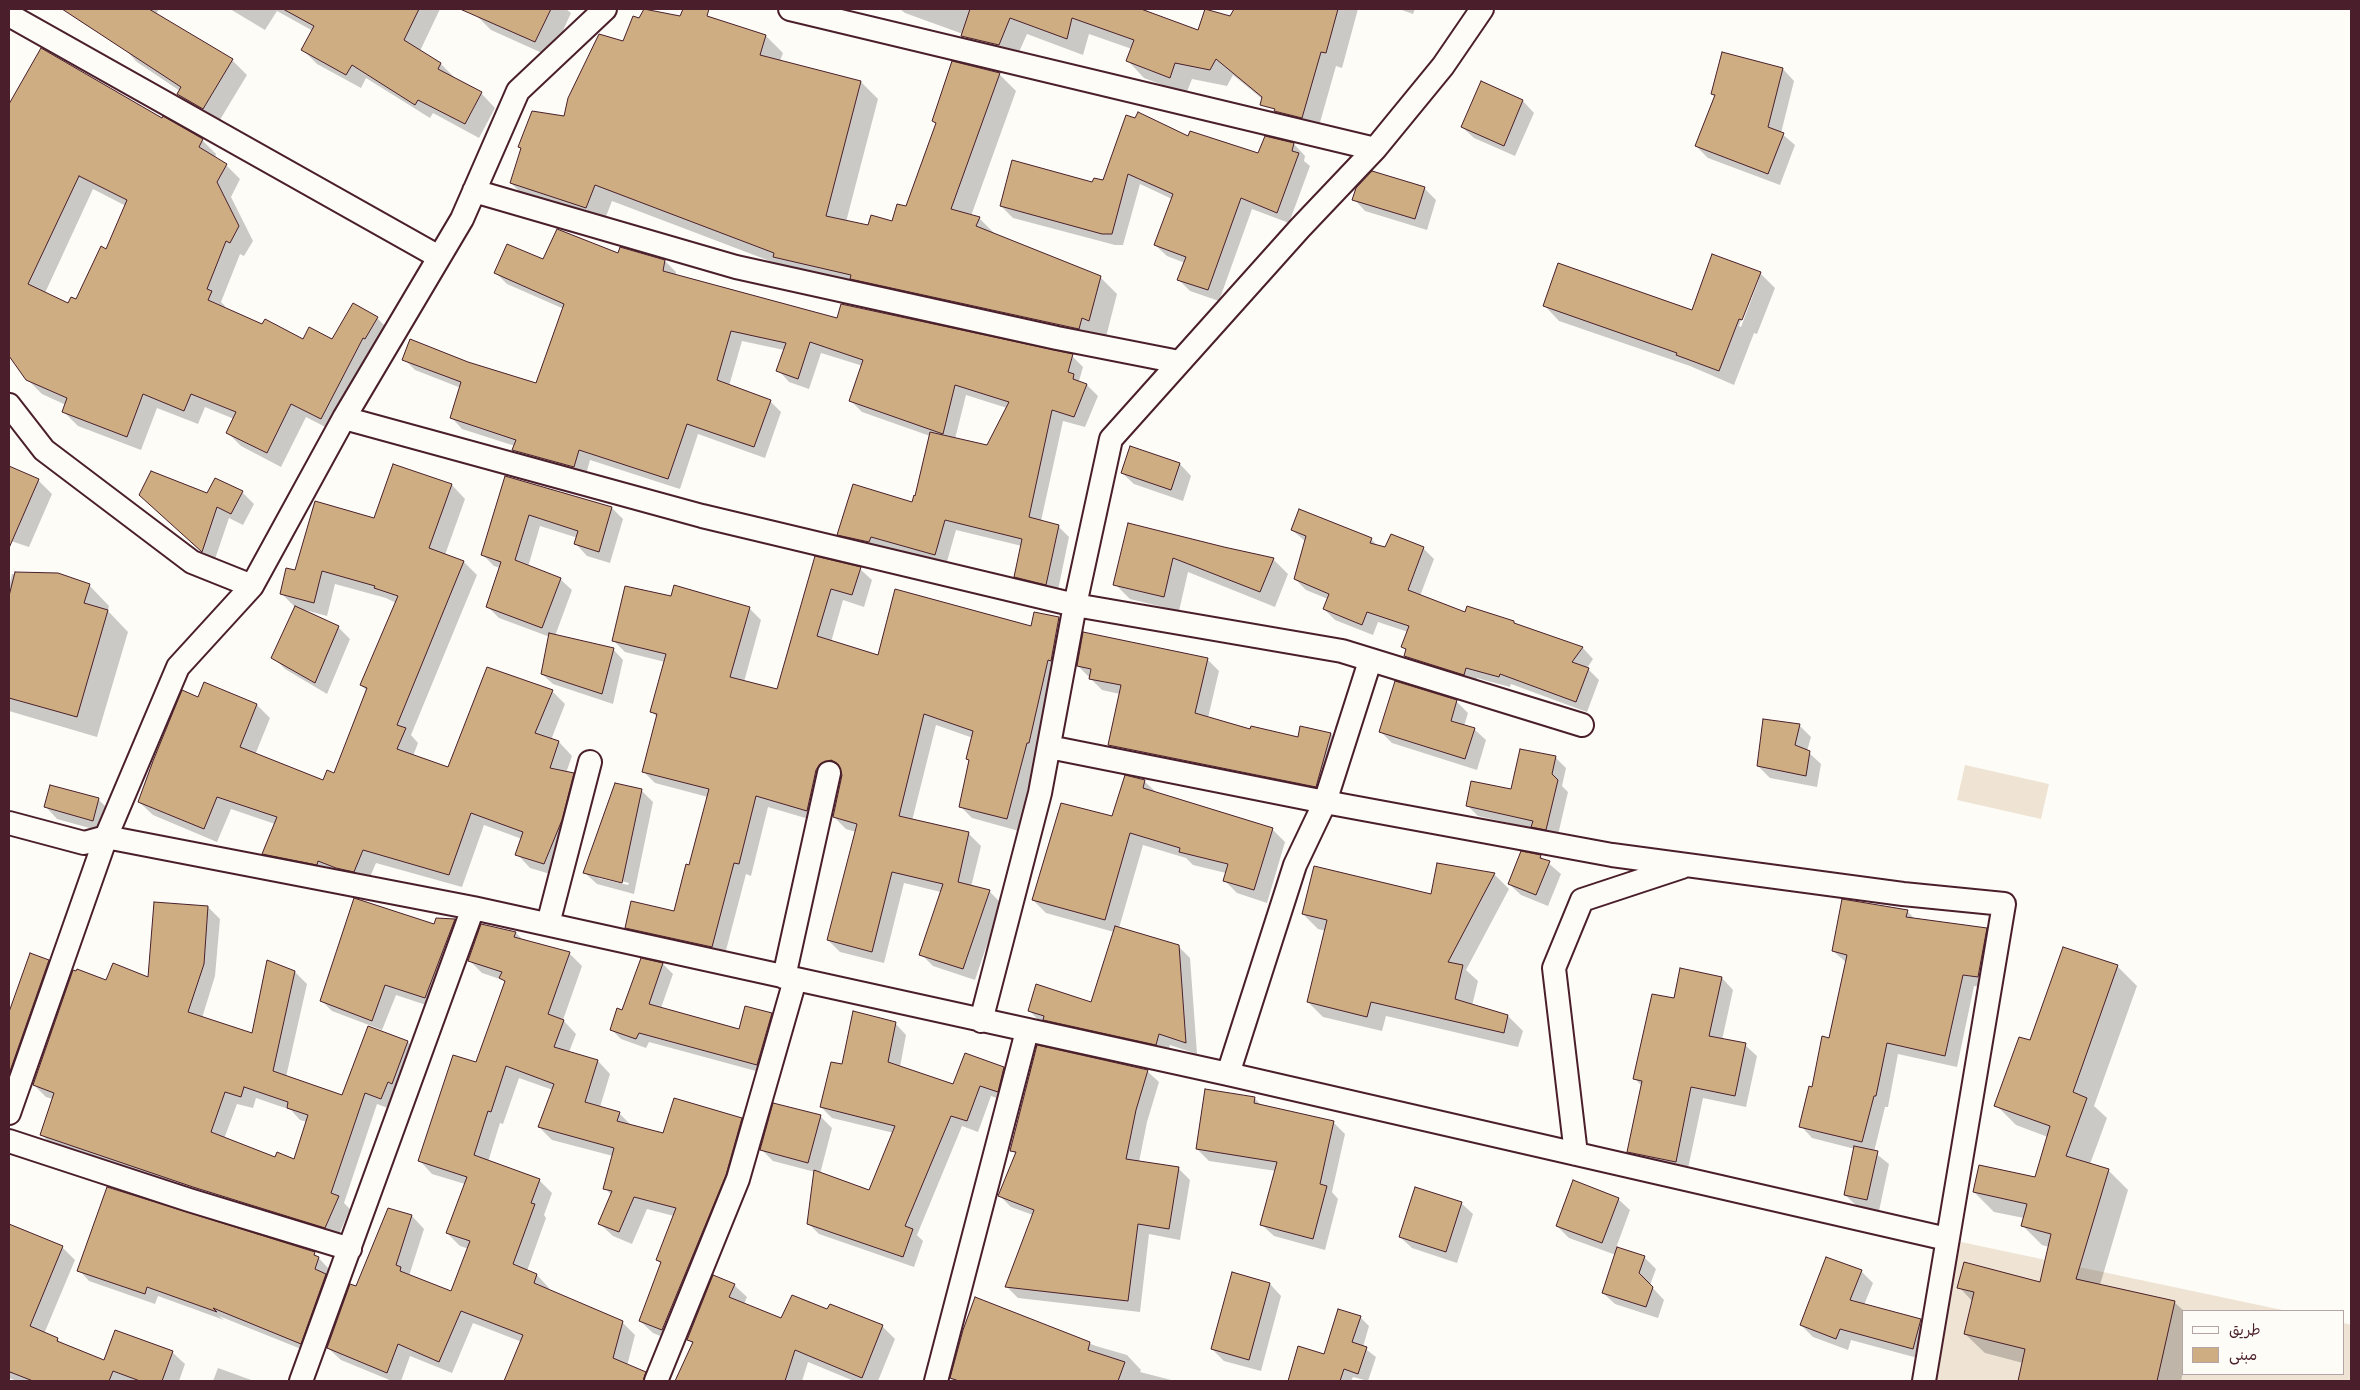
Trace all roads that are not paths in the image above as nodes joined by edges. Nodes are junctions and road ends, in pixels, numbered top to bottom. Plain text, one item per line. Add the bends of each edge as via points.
1 (606, 9) edge
2 (790, 9) edge
3 (1482, 9) edge
4 (9, 15) edge
5 (1376, 149) junction
6 (474, 191) junction
7 (439, 258) junction
8 (1179, 362) junction
9 (9, 405) edge
10 (344, 418) junction
11 (252, 586) junction
12 (1075, 605) junction
13 (1370, 660) junction
14 (1582, 725) dead end
15 (1049, 747) junction
16 (590, 762) dead end
17 (829, 773) dead end
18 (1325, 802) junction
19 (9, 823) edge
20 (106, 838) junction
21 (1688, 865) junction
22 (473, 908) junction
23 (548, 924) junction
24 (789, 978) junction
25 (981, 1021) junction
26 (1027, 1031) junction
27 (1228, 1074) junction
28 (9, 1113) edge
29 (9, 1141) edge
30 (1576, 1154) junction
31 (1947, 1239) junction
32 (350, 1250) junction
33 (301, 1381) edge
34 (656, 1381) edge
35 (936, 1381) edge
36 (1924, 1381) edge

1 - 6 street via 518,91
2 - 5 street
3 - 5 street via 1443,66
4 - 7 street
5 - 8 street
6 - 7 street
6 - 8 street via 736,268
7 - 10 street
8 - 12 street via 1111,439
9 - 11 street via 44,450 192,562
10 - 11 street
10 - 12 street via 702,516
11 - 20 street via 178,667
12 - 13 street via 1342,651
12 - 15 street
13 - 14 street
13 - 18 street
15 - 18 street
15 - 25 street
16 - 23 street
17 - 24 street
18 - 21 street via 1612,855
18 - 27 street via 1295,864
19 - 20 street via 84,842
20 - 22 street
20 - 28 street
21 - 30 street via 1582,900 1554,968
21 - 31 street via 2004,904
22 - 23 street
22 - 32 street
23 - 24 street
24 - 25 street
24 - 34 street via 738,1179
25 - 26 street
26 - 27 street
26 - 35 street
27 - 30 street
29 - 32 street
30 - 31 street
31 - 36 street
32 - 33 street

